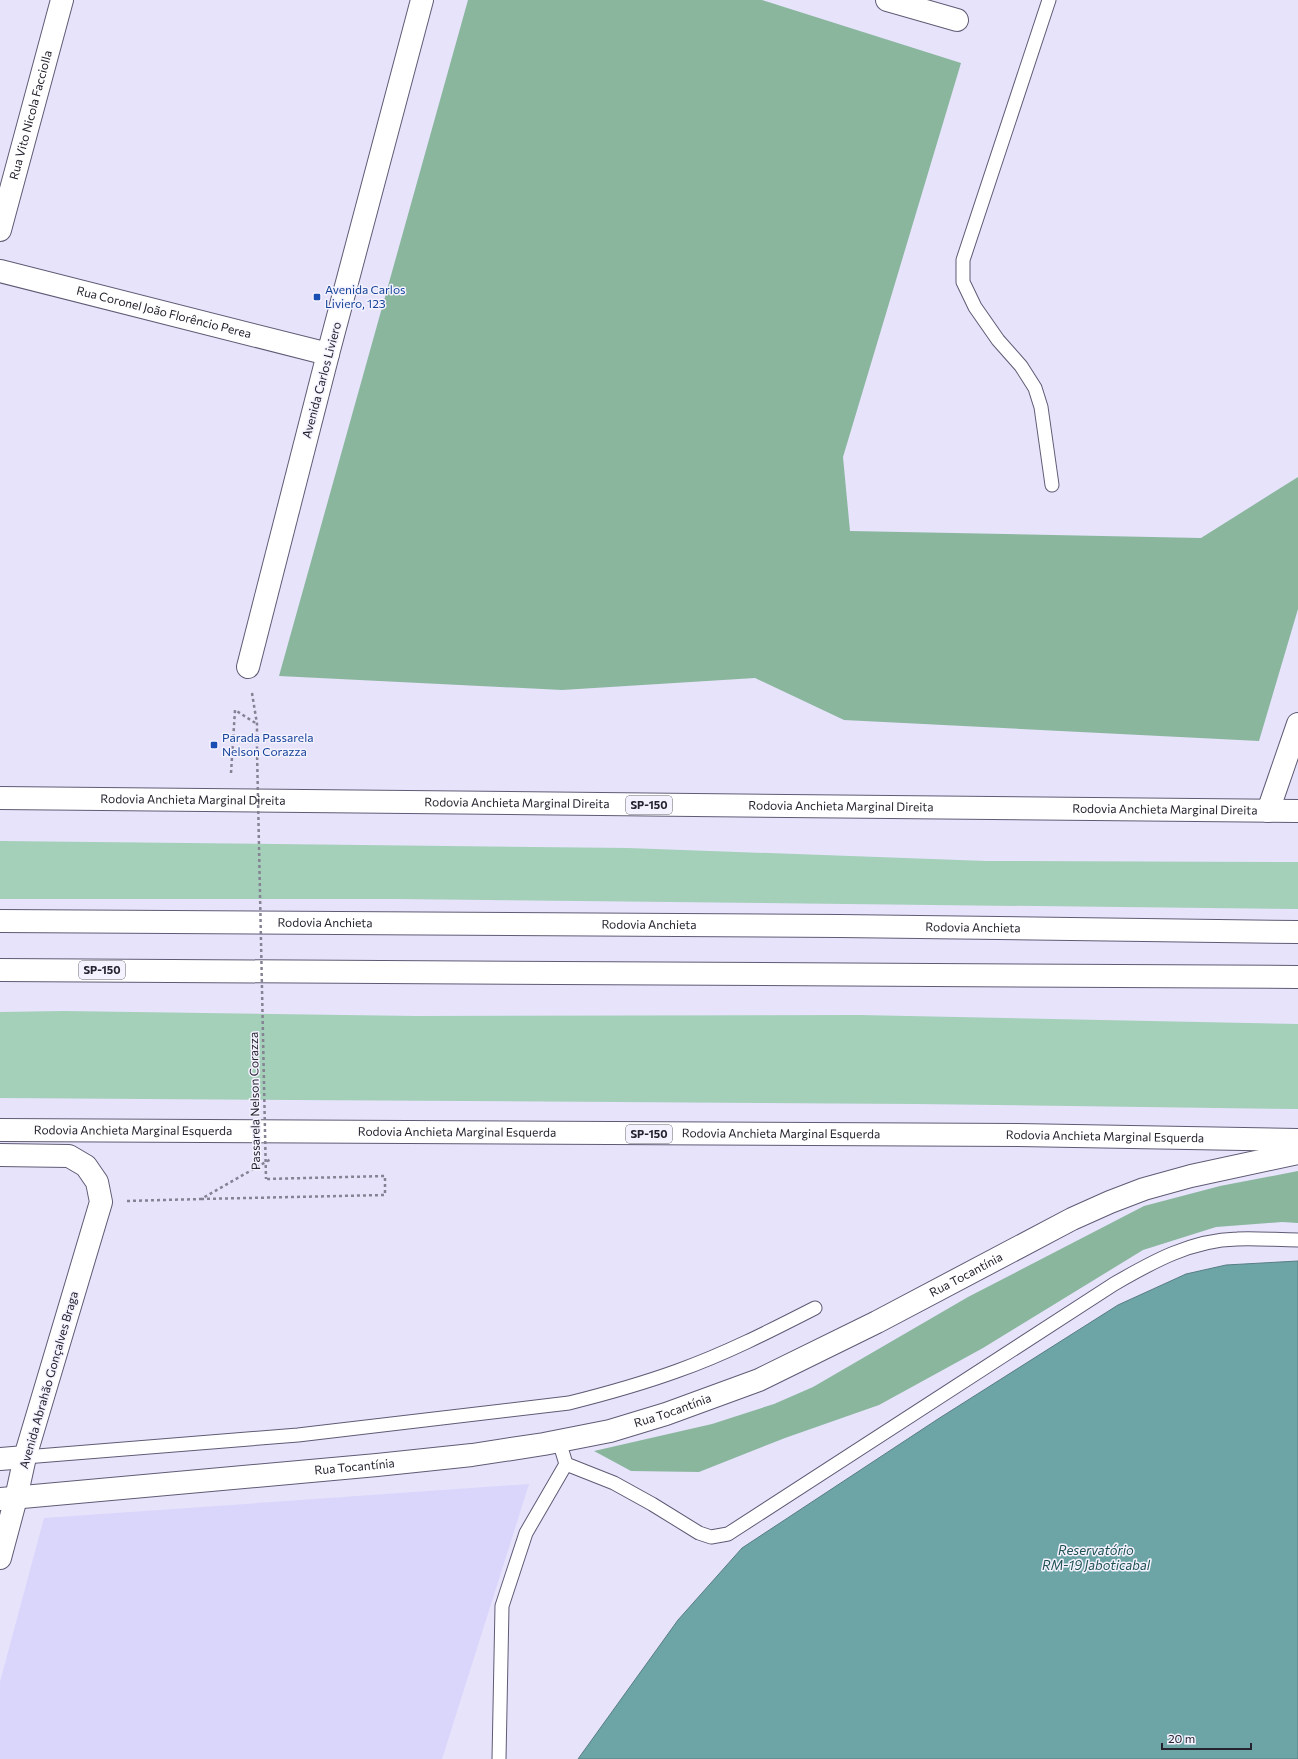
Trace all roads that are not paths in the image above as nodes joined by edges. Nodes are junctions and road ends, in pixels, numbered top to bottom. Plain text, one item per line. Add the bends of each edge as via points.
1 (62, 0) edge
2 (422, 0) edge
3 (888, 0) edge
4 (1049, 0) edge
5 (957, 20) dead end
6 (0, 230) edge
7 (0, 271) edge
8 (328, 354) junction
9 (1052, 485) dead end
10 (248, 667) road end
11 (1298, 724) edge
12 (0, 798) edge
13 (1268, 811) junction
14 (1298, 811) edge
15 (0, 921) edge
16 (1298, 932) edge
17 (0, 970) edge
18 (1298, 977) edge
19 (0, 1130) edge
20 (1298, 1140) edge
21 (1298, 1153) edge
22 (0, 1155) edge
23 (1298, 1240) edge
24 (815, 1308) dead end
25 (559, 1441) junction
26 (25, 1457) junction
27 (0, 1459) edge
28 (566, 1464) junction
29 (8, 1499) edge
30 (0, 1558) edge
31 (499, 1759) edge

1 - 6 main road, Rua Vito Nicola Facciolla
2 - 8 main road, Avenida Carlos Liviero
3 - 5 main road
4 - 9 lane via 963,260 963,282 975,307 1035,388 1041,407
7 - 8 main road, Rua Coronel João Florêncio Perea
8 - 10 main road, Avenida Carlos Liviero
11 - 13 main road
12 - 13 main road, Rodovia Anchieta Marginal Direita / SP-150
13 - 14 main road, Rodovia Anchieta Marginal Direita / SP-150
15 - 16 main road, Rodovia Anchieta via 840,926
17 - 18 main road, SP-150
19 - 20 main road, Rodovia Anchieta Marginal Esquerda / SP-150 via 1018,1135
21 - 25 main road, Rua Tocantínia via 1191,1176 1110,1202 1072,1219 877,1322 759,1380 666,1414 610,1431
22 - 26 main road, Avenida Abrahão Gonçalves Braga via 69,1156 86,1166 97,1182 101,1202
23 - 28 lane via 1236,1239 1212,1242 1186,1248 1155,1261 1114,1284 728,1534 711,1537 698,1533 614,1483
24 - 26 lane via 733,1348 677,1371 569,1403 298,1435
25 - 28 lane
25 - 29 main road, Rua Tocantínia via 472,1455
26 - 27 main road
26 - 29 main road, Avenida Abrahão Gonçalves Braga
28 - 31 lane via 526,1533 502,1606
29 - 30 main road, Avenida Abrahão Gonçalves Braga

